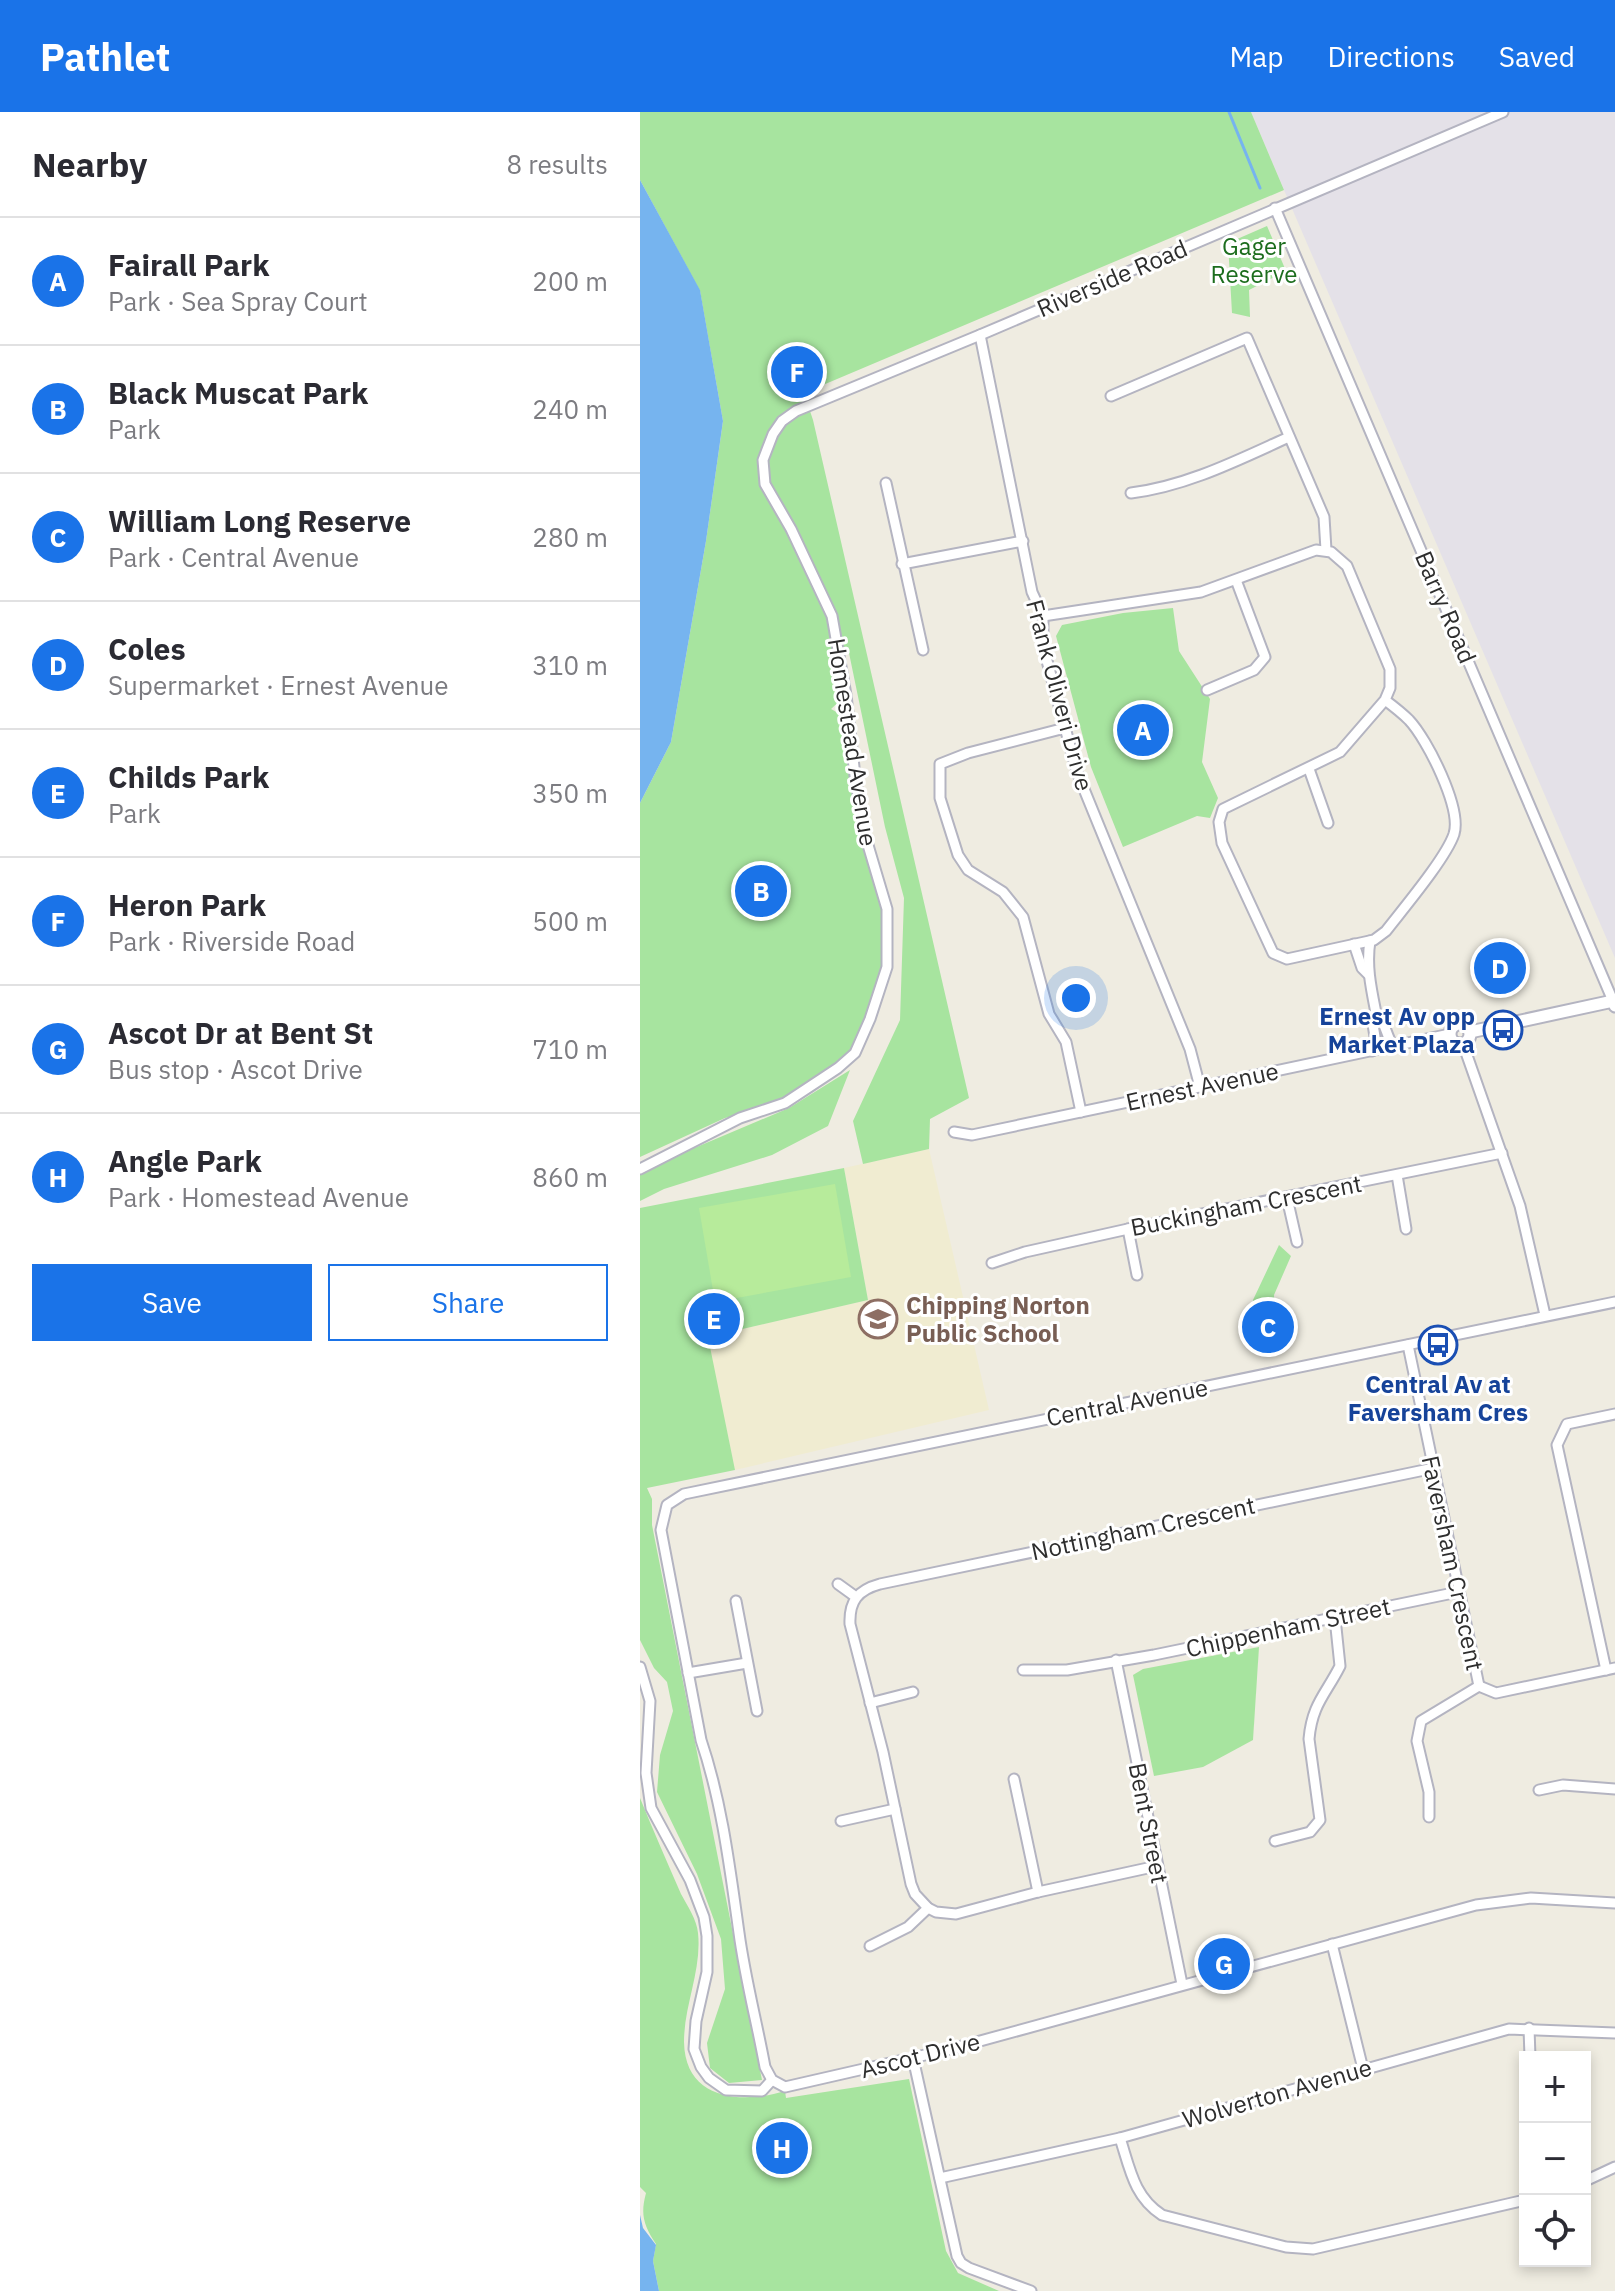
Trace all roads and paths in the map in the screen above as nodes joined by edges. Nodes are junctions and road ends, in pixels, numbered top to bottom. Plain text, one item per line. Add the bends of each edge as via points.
1 (1503, 112) edge
2 (1275, 208) junction
3 (980, 335) junction
4 (1111, 396) dead end
5 (773, 434) joint
6 (1289, 437) junction
7 (886, 483) dead end
8 (1131, 493) dead end
9 (1023, 541) junction
10 (1326, 550) junction
11 (902, 564) junction
12 (1236, 580) junction
13 (1043, 616) junction
14 (923, 650) dead end
15 (1207, 690) dead end
16 (1385, 700) junction
17 (1065, 728) junction
18 (1309, 769) junction
19 (1328, 823) dead end
20 (1370, 941) junction
21 (1354, 944) junction
22 (1368, 974) junction
23 (1614, 1004) edge
24 (1376, 1013) junction
25 (1470, 1032) junction
26 (1450, 1034) junction
27 (1463, 1044) junction
28 (1393, 1046) junction
29 (1372, 1051) junction
30 (1200, 1087) junction
31 (1081, 1112) junction
32 (954, 1132) dead end
33 (1502, 1153) junction
34 (640, 1169) edge
35 (1397, 1175) junction
36 (1287, 1198) junction
37 (1128, 1229) junction
38 (1406, 1229) dead end
39 (1297, 1242) dead end
40 (992, 1263) dead end
41 (1137, 1275) dead end
42 (1615, 1302) edge
43 (1545, 1315) junction
44 (1408, 1345) junction
45 (1615, 1414) edge
46 (1434, 1468) junction
47 (838, 1584) dead end
48 (1458, 1592) junction
49 (856, 1597) junction
50 (736, 1601) dead end
51 (1335, 1618) junction
52 (1116, 1660) junction
53 (747, 1663) junction
54 (640, 1667) edge
55 (1610, 1669) edge
56 (1023, 1670) dead end
57 (688, 1673) junction
58 (1479, 1686) junction
59 (913, 1692) dead end
60 (870, 1703) junction
61 (757, 1711) dead end
62 (1014, 1779) dead end
63 (1615, 1789) edge
64 (1539, 1790) dead end
65 (895, 1809) junction
66 (1429, 1817) dead end
67 (841, 1821) dead end
68 (1275, 1841) dead end
69 (1157, 1866) junction
70 (1038, 1892) junction
71 (1615, 1903) edge
72 (928, 1908) junction
73 (1332, 1944) junction
74 (870, 1946) dead end
75 (1182, 1984) junction
76 (1529, 2028) junction
77 (1615, 2033) edge
78 (1530, 2051) edge
79 (913, 2058) junction
80 (1363, 2069) junction
81 (772, 2080) junction
82 (1120, 2138) junction
83 (1615, 2167) edge
84 (940, 2178) junction
85 (1591, 2178) edge
86 (1519, 2201) edge
87 (1031, 2291) edge

1 - 2 street, Riverside Road
2 - 3 street, Riverside Road
2 - 23 street, Barry Road
3 - 5 street, Riverside Road via 796,411
3 - 9 street, Frank Oliveri Drive
4 - 6 street via 1247,338
5 - 34 street, Homestead Avenue via 763,460 765,484 832,616 865,835 887,909 887,967 855,1053 838,1068 785,1103 740,1118
6 - 8 street via 1214,470
6 - 10 street via 1324,517
7 - 11 street
9 - 11 street
9 - 13 street, Frank Oliveri Drive via 1032,592
10 - 12 street via 1304,552
10 - 16 street via 1347,566 1390,669
11 - 14 street
12 - 13 street via 1201,592
12 - 15 street via 1265,657 1254,670
13 - 17 street, Frank Oliveri Drive via 1043,646
16 - 18 street via 1340,752
16 - 20 street via 1425,742 1456,823 1447,847 1394,921
17 - 30 street, Frank Oliveri Drive via 1077,772 1190,1049
17 - 31 street via 940,764 940,798 968,870 1003,892 1023,917 1049,1014 1066,1042
18 - 19 street
18 - 21 street via 1223,809 1222,843 1273,953 1287,959
20 - 21 street
20 - 22 street
21 - 22 street
22 - 24 street
23 - 25 street
24 - 28 street
24 - 29 street
25 - 26 street via 1460,1024
25 - 27 street
26 - 27 street
26 - 28 street, Ernest Avenue
27 - 33 street
28 - 29 street, Ernest Avenue
29 - 30 street, Ernest Avenue
30 - 31 street, Ernest Avenue
31 - 32 street, Ernest Avenue via 972,1135
33 - 35 street, Buckingham Crescent
33 - 43 street via 1525,1222
35 - 36 street, Buckingham Crescent
35 - 38 street
36 - 37 street, Buckingham Crescent
36 - 39 street
37 - 40 street, Buckingham Crescent
37 - 41 street
42 - 43 street, Central Avenue
43 - 44 street, Central Avenue
44 - 46 street, Faversham Crescent
44 - 57 street, Central Avenue via 684,1494 667,1505 661,1530
45 - 55 street via 1567,1424 1557,1445
46 - 48 street, Faversham Crescent
46 - 49 street, Nottingham Crescent via 880,1584
47 - 49 street
48 - 51 street, Chippenham Street
48 - 58 street, Faversham Crescent
49 - 60 street via 850,1624
50 - 53 street
51 - 52 street, Chippenham Street
51 - 68 street via 1340,1666 1321,1694 1309,1739 1320,1820 1310,1832
52 - 56 street, Chippenham Street via 1067,1670
52 - 69 street, Bent Street
53 - 57 street
53 - 61 street
54 - 81 street via 650,1701 646,1773 651,1808 690,1880 707,1936 707,1972 694,2040 697,2058 709,2078 726,2090 762,2091
55 - 58 street via 1496,1693
57 - 81 street via 765,2067
58 - 66 street via 1421,1721 1417,1741
59 - 60 street
60 - 65 street
62 - 70 street
63 - 64 street via 1563,1785
65 - 67 street
65 - 72 street via 911,1884
69 - 70 street
69 - 75 street, Bent Street
70 - 72 street via 956,1914
71 - 73 street, Ascot Drive via 1503,1900
72 - 74 street via 908,1927
73 - 75 street, Ascot Drive
73 - 80 street
75 - 79 street, Ascot Drive
76 - 77 street, Wolverton Avenue
76 - 78 street
76 - 80 street, Wolverton Avenue
79 - 81 street, Ascot Drive via 785,2087
79 - 84 street
80 - 82 street, Wolverton Avenue
82 - 84 street, Wolverton Avenue
82 - 86 street via 1136,2191 1148,2206 1162,2215 1286,2247 1313,2249
83 - 85 street
84 - 87 street via 961,2263

